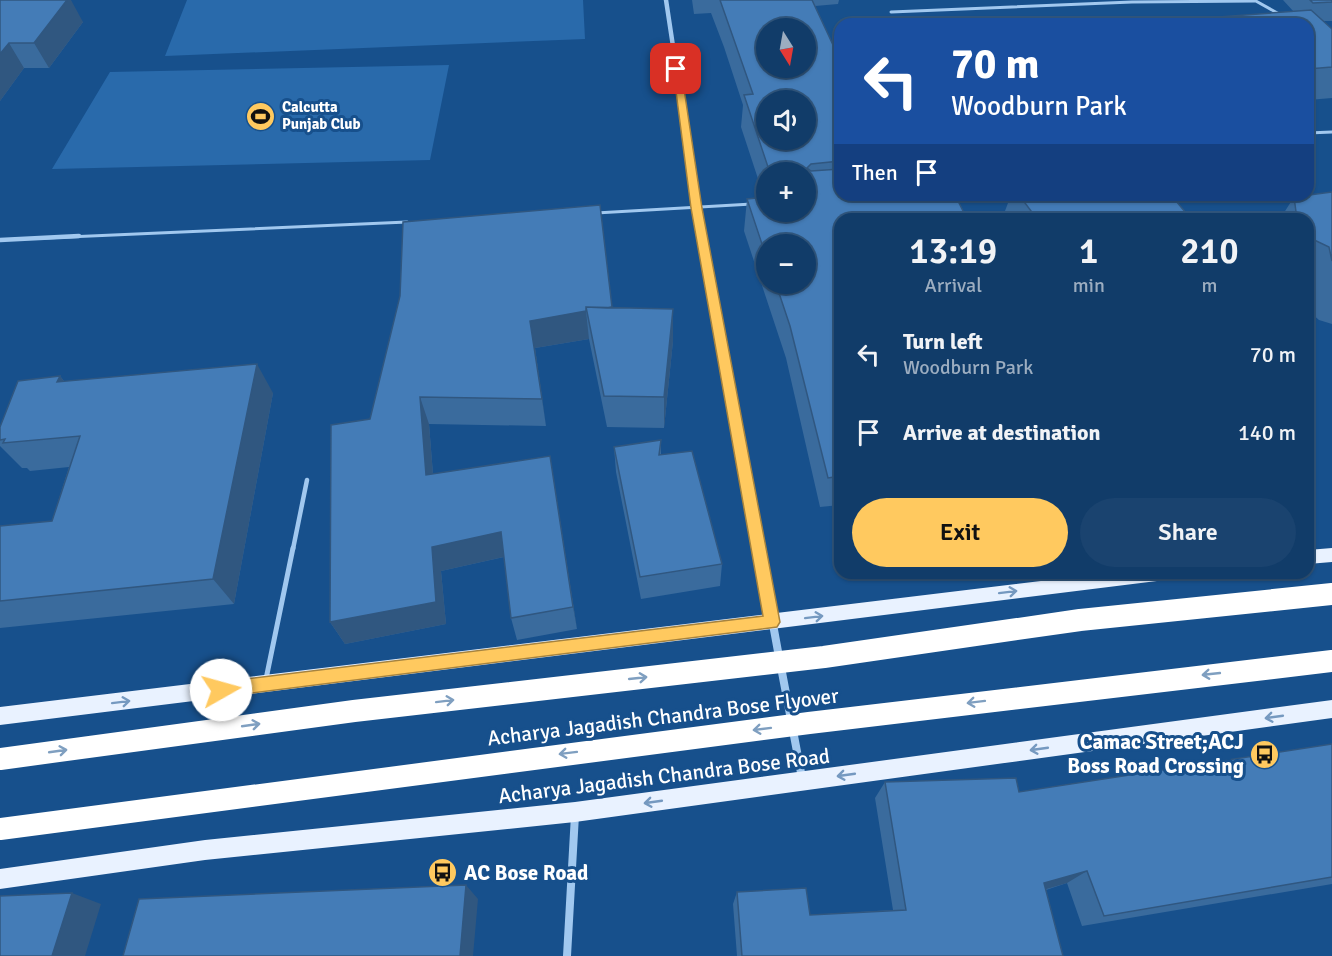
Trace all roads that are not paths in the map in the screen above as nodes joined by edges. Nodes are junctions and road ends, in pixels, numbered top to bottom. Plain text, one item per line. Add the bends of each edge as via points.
1 (666, 0) edge
2 (1254, 0) edge
3 (1131, 1) edge
4 (891, 12) dead end
5 (1289, 18) edge
6 (1332, 132) edge
7 (1314, 133) edge
8 (755, 204) edge
9 (697, 208) junction
10 (590, 213) edge
11 (413, 222) edge
12 (0, 240) edge
13 (307, 480) dead end
14 (1332, 555) edge
15 (1314, 556) edge
16 (1117, 579) edge
17 (1332, 594) edge
18 (772, 622) junction
19 (1332, 661) edge
20 (265, 684) junction
21 (1332, 709) edge
22 (0, 717) edge
23 (0, 759) edge
24 (803, 781) junction
25 (575, 812) junction
26 (0, 829) edge
27 (0, 879) edge
28 (567, 956) edge

1 - 9 street
2 - 3 lane
2 - 5 lane
3 - 4 lane
6 - 7 lane
8 - 9 lane
9 - 10 lane
9 - 18 street
11 - 12 lane
13 - 20 lane
14 - 15 main road
18 -> 16 main road
23 -> 17 highway, bridge via 354,711 825,657 1080,620
18 - 20 main road
18 - 24 street
19 -> 26 highway, Acharya Jagadish Chandra Bose Flyover, bridge via 821,721
22 -> 20 main road
21 -> 24 main road, Acharya Jagadish Chandra Bose Road
24 -> 25 main road, Acharya Jagadish Chandra Bose Road
25 - 27 main road, Acharya Jagadish Chandra Bose Road via 205,850
25 - 28 street

